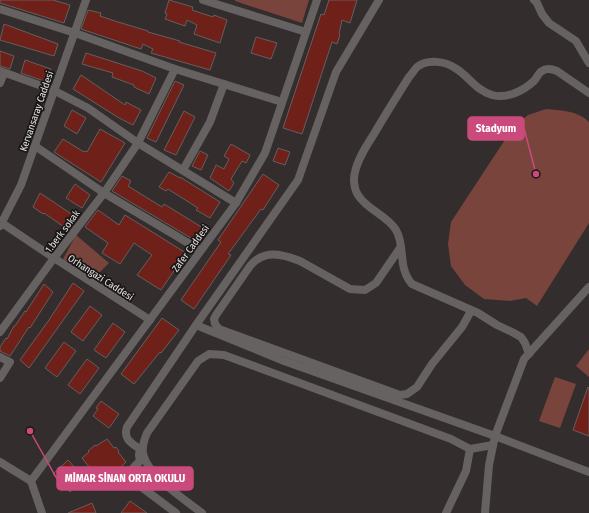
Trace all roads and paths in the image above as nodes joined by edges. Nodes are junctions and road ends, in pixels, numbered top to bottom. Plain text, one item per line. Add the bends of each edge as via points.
1 (86, 0) edge
2 (202, 0) edge
3 (317, 0) edge
4 (379, 0) edge
5 (534, 0) edge
6 (0, 9) edge
7 (306, 32) junction
8 (76, 33) junction
9 (589, 63) edge
10 (175, 69) junction
11 (2, 72) edge
12 (0, 83) edge
13 (224, 84) junction
14 (53, 90) junction
15 (589, 93) edge
16 (282, 102) junction
17 (138, 143) junction
18 (35, 146) junction
19 (183, 170) junction
20 (104, 193) junction
21 (236, 203) junction
22 (1, 224) edge
23 (400, 248) junction
24 (200, 250) junction
25 (54, 258) junction
26 (589, 287) edge
27 (471, 311) junction
28 (150, 320) junction
29 (196, 325) junction
30 (0, 332) edge
31 (529, 354) junction
32 (0, 357) edge
33 (0, 378) edge
34 (495, 436) junction
35 (493, 445) junction
36 (470, 449) junction
37 (0, 462) edge
38 (589, 472) edge
39 (30, 481) junction
40 (42, 513) edge
41 (176, 513) edge
42 (202, 513) edge
43 (446, 513) edge
44 (485, 513) edge

1 - 8 street, Kervansaray Caddesi
2 - 7 street
3 - 7 street, Zafer Caddesi
4 - 29 street via 336,72 298,180
5 - 9 street via 549,23 576,41
6 - 8 street
7 - 16 street, Zafer Caddesi
8 - 10 street
8 - 14 street, Kervansaray Caddesi
10 - 13 street
10 - 17 street, 1.berk sokak
11 - 12 street
11 - 14 street
13 - 16 street
13 - 19 street via 210,122
14 - 17 street via 88,108
14 - 18 street, Kervansaray Caddesi
15 - 23 street via 551,69 542,71 534,81 517,92 500,96 483,91 456,68 447,64 426,63 417,67 364,150 355,172 354,184 358,195 394,227
16 - 21 street, Zafer Caddesi via 264,153
17 - 19 street
17 - 20 street, 1.berk sokak
18 - 20 street
18 - 22 street, Kervansaray Caddesi via 21,184
19 - 21 street
20 - 24 street
20 - 25 street, 1.berk sokak
21 - 24 street, Zafer Caddesi
22 - 25 street, Orhangazi Caddesi
23 - 27 street via 405,272 412,284
23 - 27 street via 376,283 365,290 350,289 292,258 272,254 255,259 214,318 215,324 219,329 400,395 417,387
24 - 28 street, Zafer Caddesi
25 - 28 street, Orhangazi Caddesi
25 - 30 street, 1.berk sokak
26 - 31 street
27 - 31 street via 520,337
28 - 39 street, Zafer Caddesi
29 - 34 street via 284,361
29 - 41 street via 125,432 126,438 140,449 140,460 130,472 132,480
31 - 34 street via 524,359
32 - 33 street via 10,362
34 - 35 street
34 - 38 street
35 - 36 street
35 - 44 street
36 - 42 street via 451,439 224,355 209,354 198,361 147,433 143,443 143,454 148,468
36 - 43 street via 466,471
37 - 39 street
39 - 40 street

